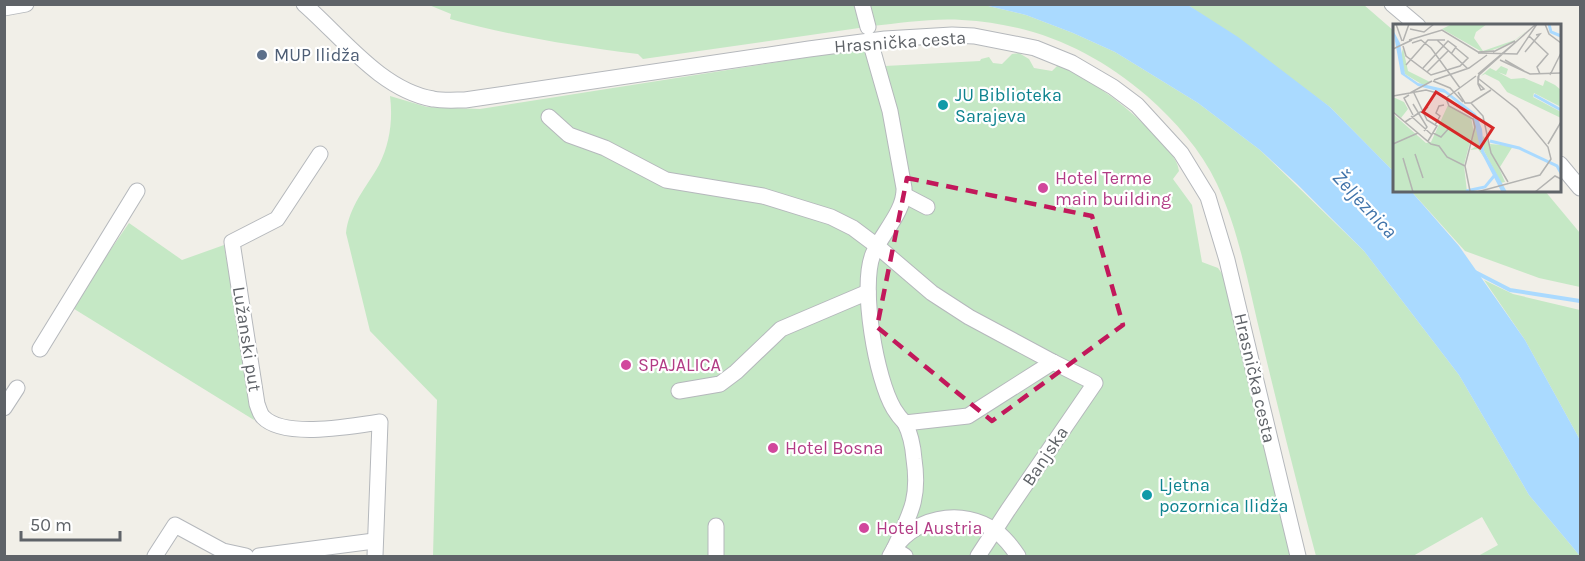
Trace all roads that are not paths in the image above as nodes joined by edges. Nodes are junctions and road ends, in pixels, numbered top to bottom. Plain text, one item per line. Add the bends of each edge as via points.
1 (26, 4) edge
2 (304, 4) edge
3 (862, 4) edge
4 (1392, 4) edge
5 (4, 8) edge
6 (1416, 24) edge
7 (869, 34) junction
8 (549, 117) dead end
9 (320, 154) dead end
10 (1561, 165) edge
11 (1581, 188) edge
12 (137, 191) dead end
13 (904, 195) junction
14 (927, 207) dead end
15 (877, 246) junction
16 (868, 292) junction
17 (40, 349) dead end
18 (1053, 362) junction
19 (17, 388) dead end
20 (679, 391) dead end
21 (4, 408) edge
22 (905, 423) junction
23 (716, 526) dead end
24 (996, 531) junction
25 (374, 549) edge
26 (896, 554) edge
27 (155, 556) edge
28 (246, 556) edge
29 (259, 556) edge
30 (716, 556) edge
31 (978, 556) edge
32 (1018, 556) edge
33 (1298, 556) edge

1 - 5 street
2 - 7 street, Hrasnička cesta via 370,66 406,91 433,99 465,100
3 - 7 street
4 - 6 street
7 - 13 street via 890,111
7 - 33 street, Hrasnička cesta via 974,36 1035,48 1072,63 1113,87 1137,105 1181,153 1208,197 1218,226
8 - 15 street via 569,135 605,148 658,177 763,196 810,209 853,228
9 - 25 street, Lužanski put via 277,219 232,242 257,404 265,419 316,430 380,422
10 - 11 street
12 - 17 street
13 - 14 street
13 - 15 street
15 - 16 street via 869,269
15 - 18 street via 969,317
16 - 20 street via 781,329 720,384
16 - 22 street via 878,367 894,409
18 - 22 street via 968,416
18 - 24 street, Banjska via 1095,383
19 - 21 street
22 - 26 street via 912,442 916,488
23 - 30 street
24 - 26 street via 975,520 938,519 915,528
24 - 31 street, Banjska
24 - 32 street
25 - 29 street
27 - 28 street via 176,525 223,550

